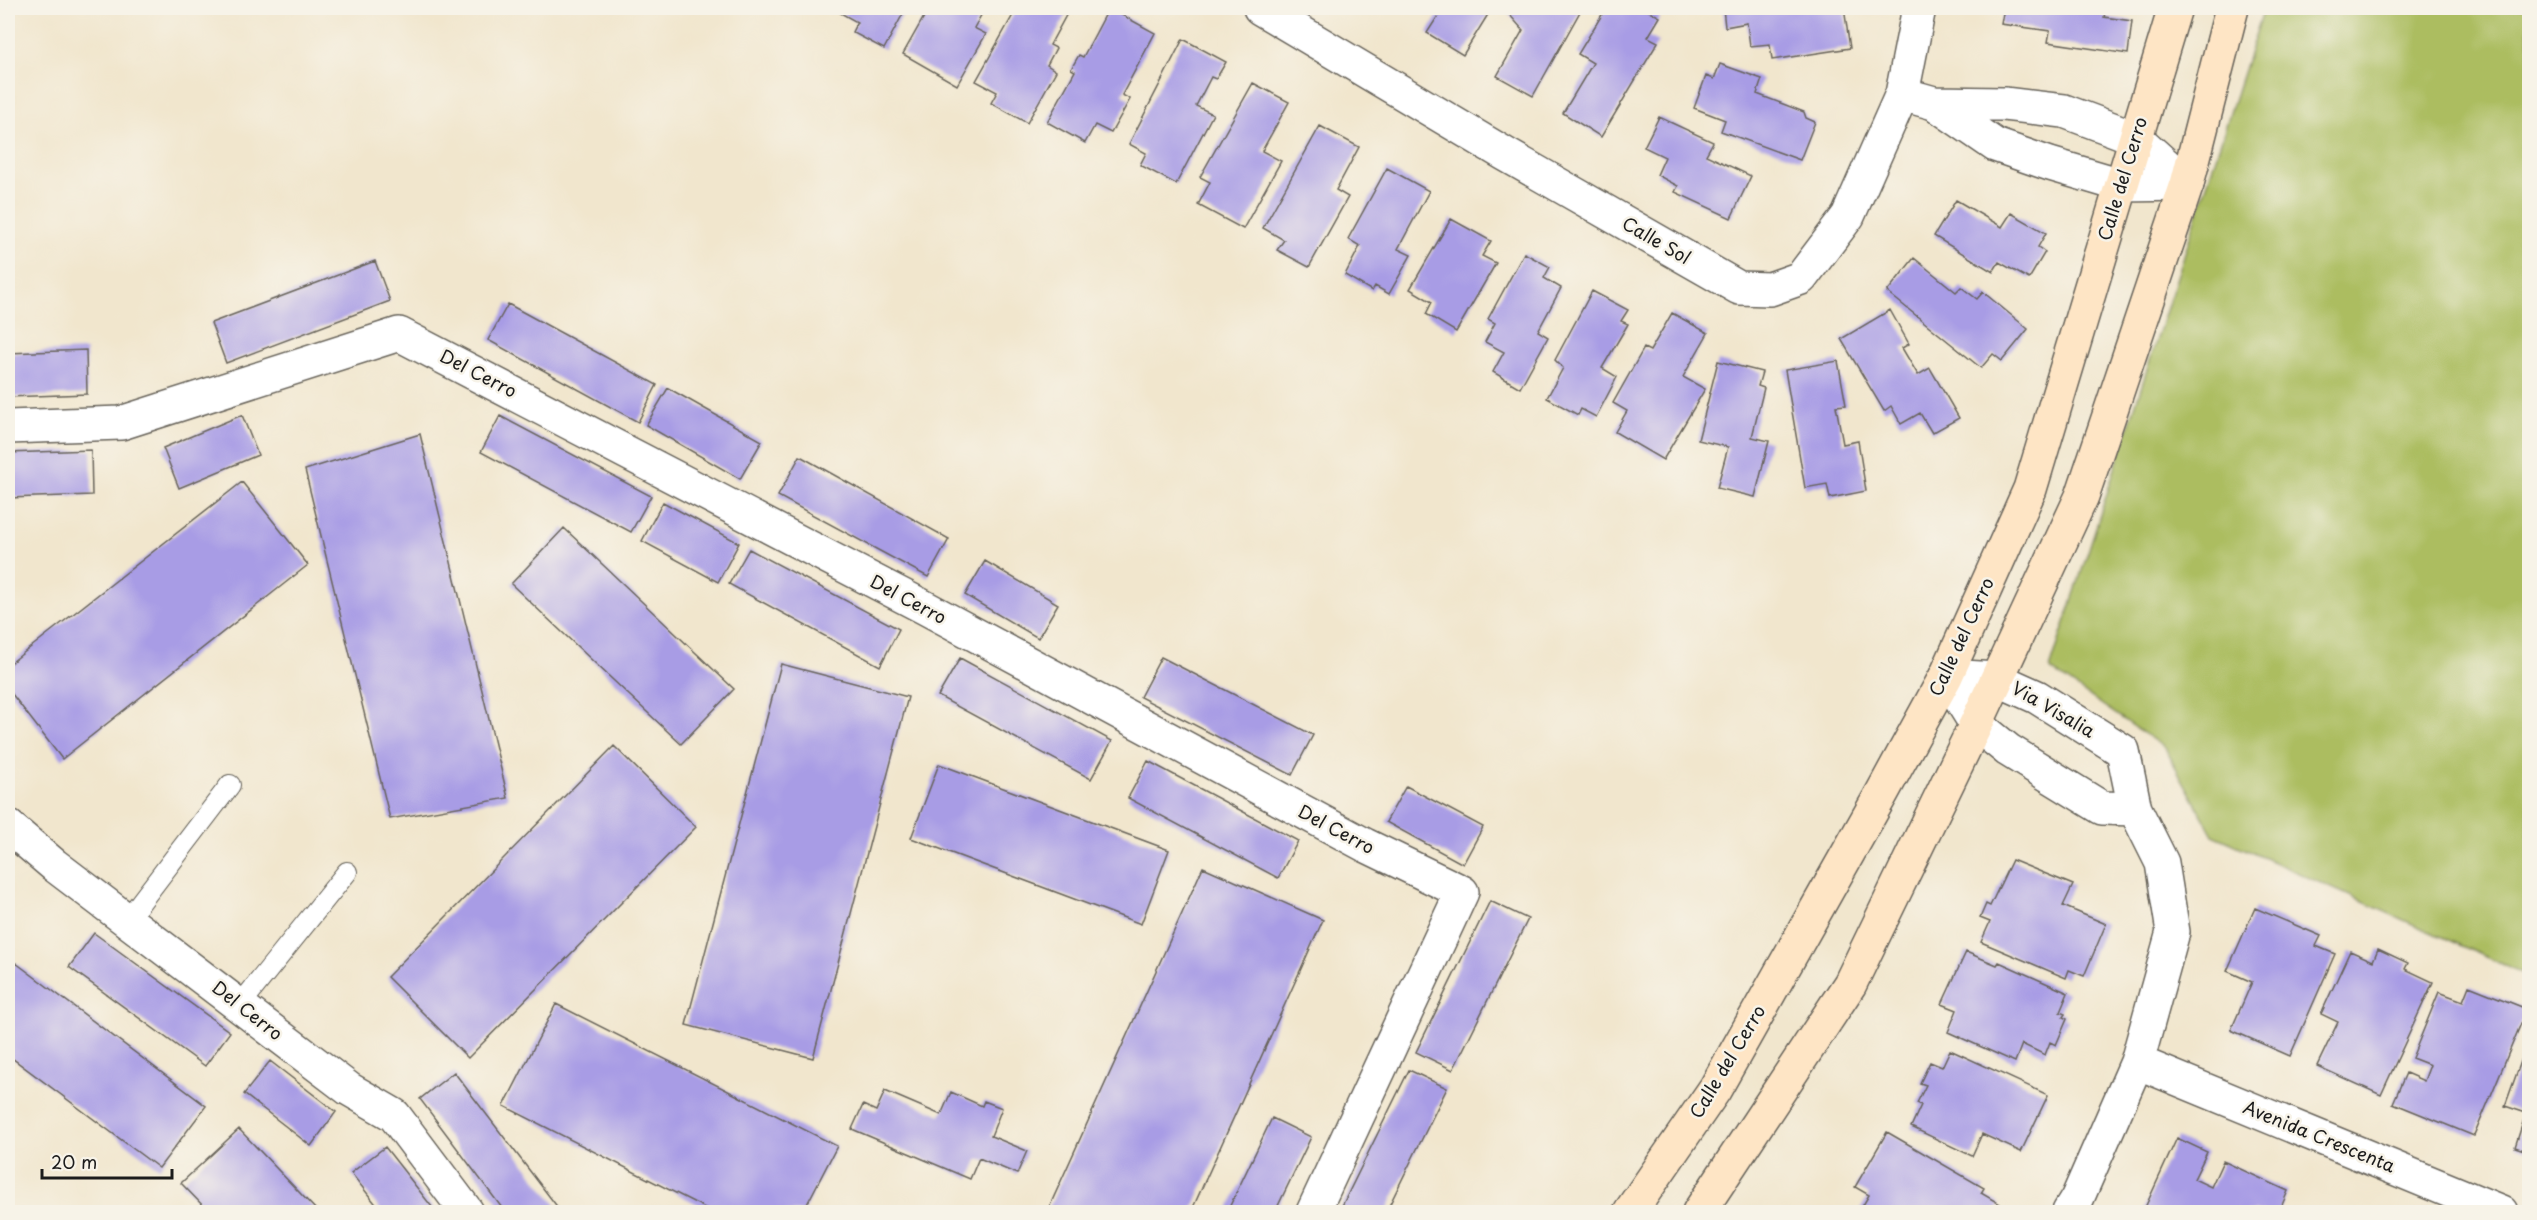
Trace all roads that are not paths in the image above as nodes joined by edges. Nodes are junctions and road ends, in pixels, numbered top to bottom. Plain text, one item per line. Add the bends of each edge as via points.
1 (1260, 8) edge
2 (1919, 8) edge
3 (2175, 8) edge
4 (2232, 8) edge
5 (1902, 94) junction
6 (1934, 103) junction
7 (2136, 138) junction
8 (2187, 184) junction
9 (2121, 185) junction
10 (8, 427) edge
11 (1946, 676) junction
12 (1997, 679) junction
13 (1976, 724) junction
14 (230, 785) dead end
15 (2135, 809) junction
16 (8, 826) edge
17 (347, 872) dead end
18 (127, 920) junction
19 (240, 1005) junction
20 (2137, 1062) junction
21 (467, 1212) edge
22 (1313, 1212) edge
23 (1630, 1212) edge
24 (1699, 1212) edge
25 (2068, 1212) edge
26 (2501, 1212) edge

1 - 5 street, Calle Sol via 1739,288 1770,289 1801,278 1848,216
2 - 5 street, Calle Sol
3 - 7 main road, Calle del Cerro
4 - 8 main road
5 - 6 street
6 - 7 street via 2004,104 2064,111
6 - 9 street via 1995,145
7 - 8 street
7 - 9 main road, Calle del Cerro
8 - 9 street
8 - 12 main road via 2082,496
9 - 11 main road, Calle del Cerro via 2030,489
10 - 22 street, Del Cerro via 121,423 399,334 924,607 1365,845 1462,892
11 - 12 street, Via Visalia
11 - 13 street
11 - 23 main road, Calle del Cerro via 1715,1089
12 - 13 main road
12 - 15 street, Via Visalia via 2037,697 2123,751
13 - 15 street via 2008,750 2102,808
13 - 24 main road via 1850,984
14 - 18 lane
15 - 20 street, Via Visalia via 2162,862 2173,932
16 - 18 street, Del Cerro
17 - 19 lane
18 - 19 street, Del Cerro
19 - 21 street, Del Cerro via 349,1089 394,1114
20 - 25 street, Via Visalia
20 - 26 street, Avenida Crescenta

